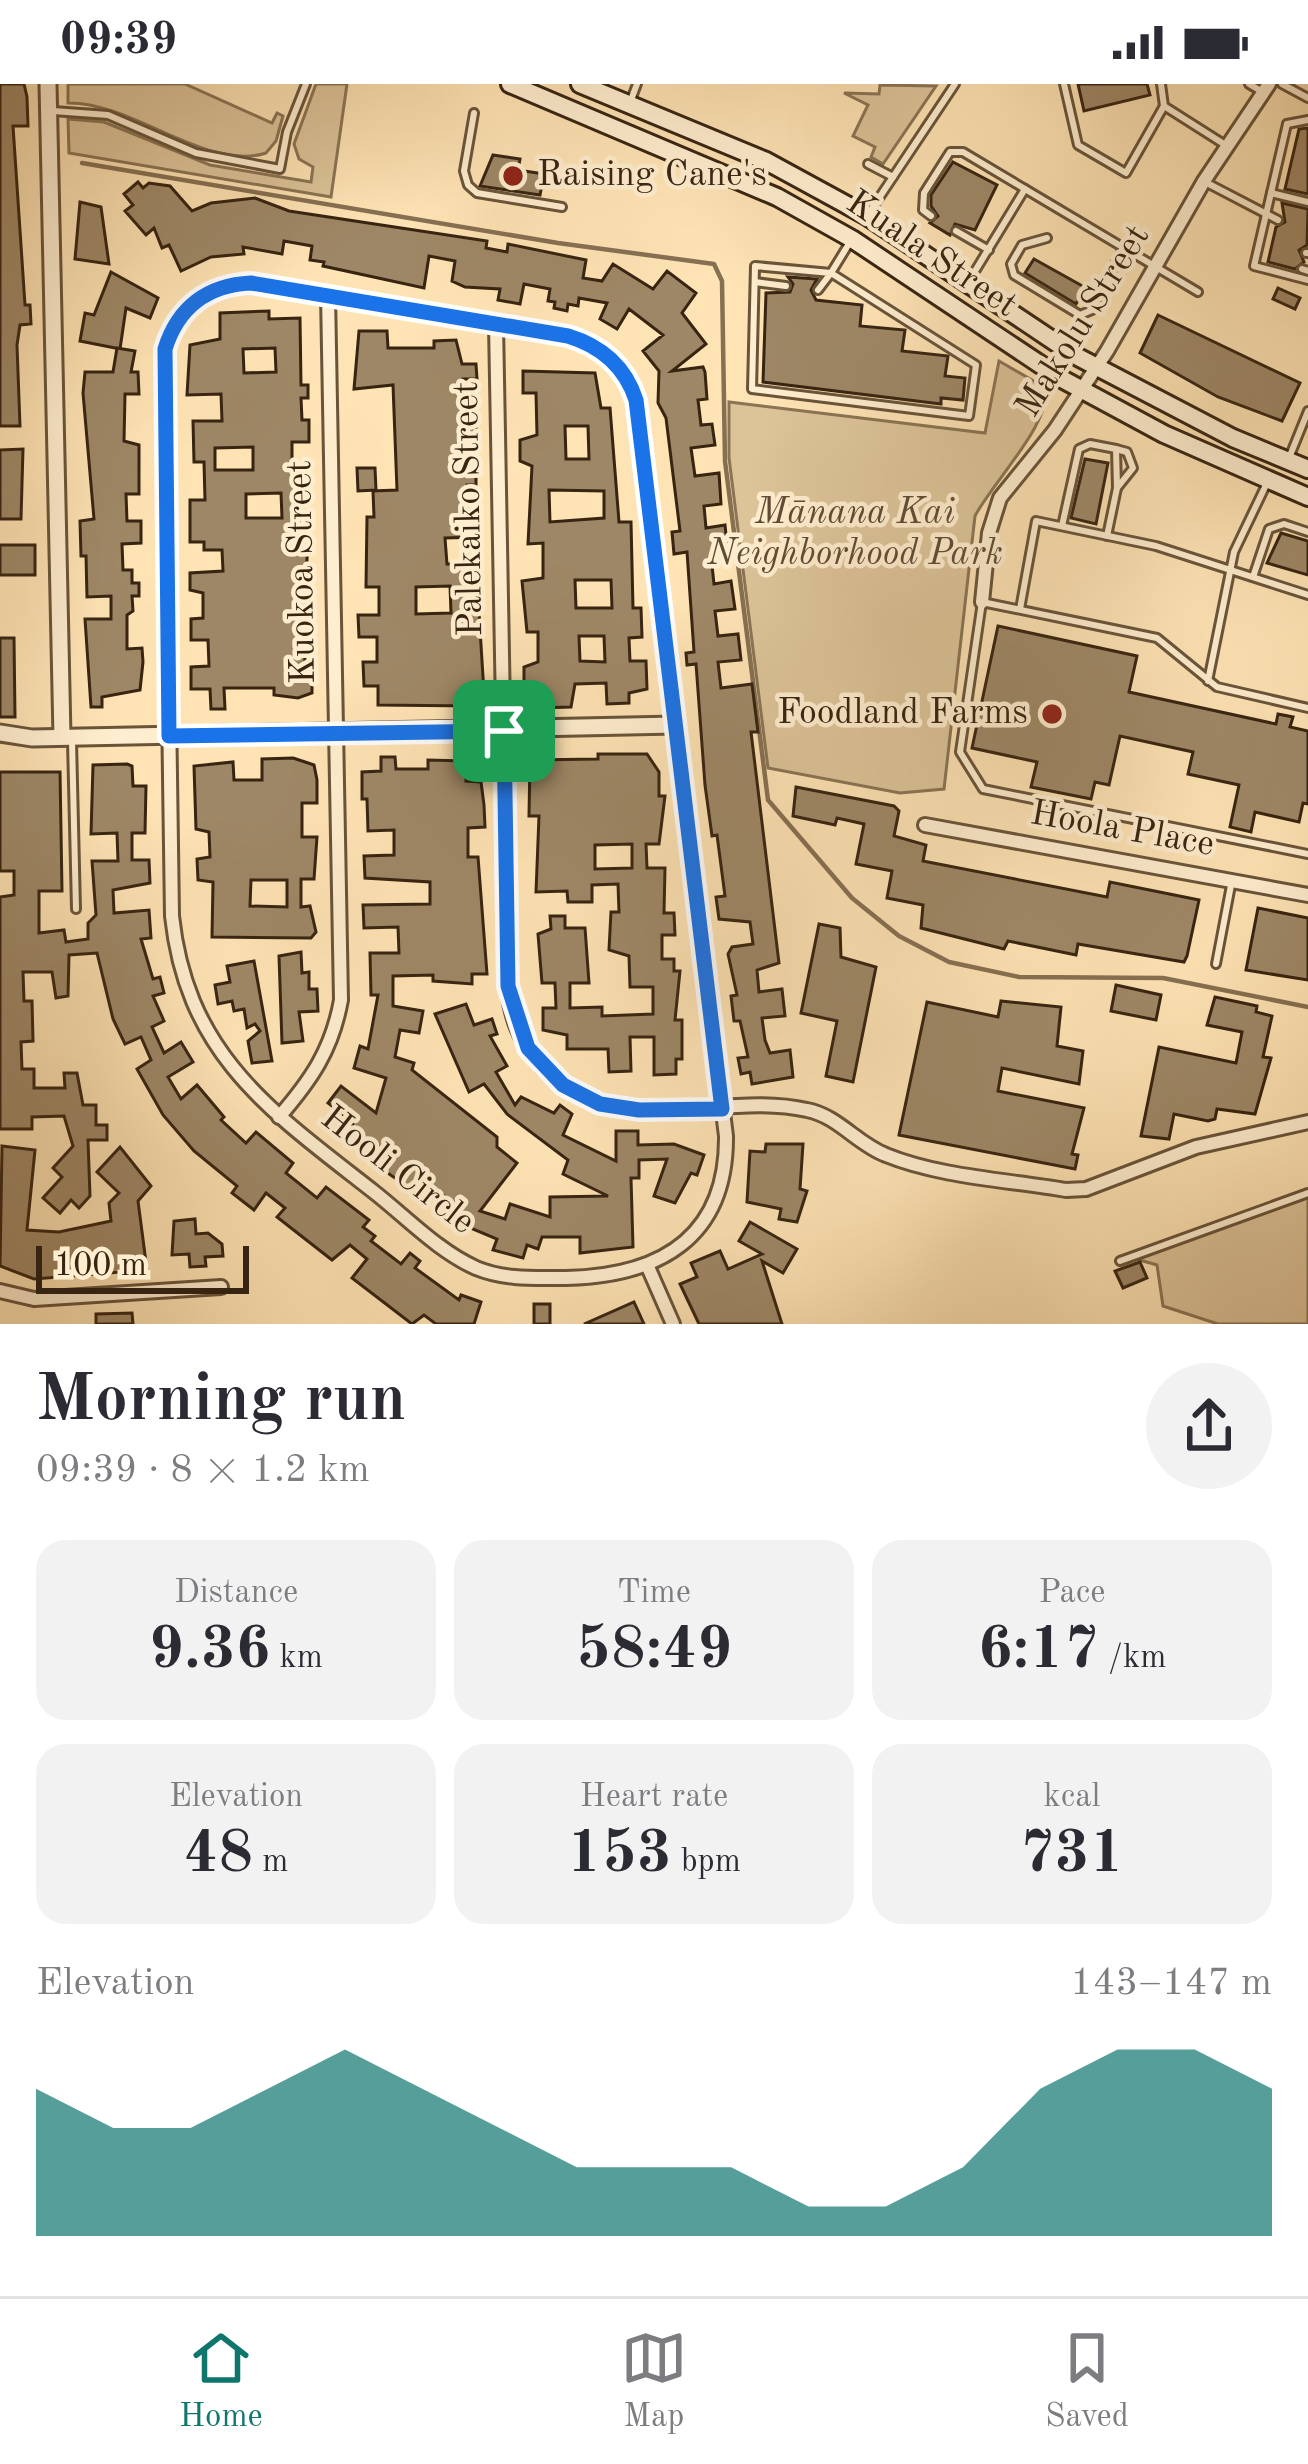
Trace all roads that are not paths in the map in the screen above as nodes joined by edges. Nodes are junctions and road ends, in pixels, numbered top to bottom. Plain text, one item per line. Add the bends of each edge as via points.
1 (48, 84) edge
2 (306, 84) edge
3 (510, 84) edge
4 (580, 84) edge
5 (637, 84) edge
6 (955, 84) edge
7 (1064, 84) edge
8 (1161, 84) edge
9 (1282, 84) edge
10 (1260, 86) edge
11 (1308, 98) edge
12 (629, 104) junction
13 (1165, 106) junction
14 (49, 111) junction
15 (475, 113) dead end
16 (1308, 120) edge
17 (1287, 124) junction
18 (1300, 126) dead end
19 (1283, 141) junction
20 (1296, 143) dead end
21 (1228, 146) junction
22 (1278, 163) junction
23 (868, 164) dead end
24 (1290, 166) dead end
25 (893, 177) junction
26 (1204, 181) junction
27 (1024, 189) junction
28 (1270, 193) junction
29 (1308, 202) edge
30 (562, 207) dead end
31 (931, 216) dead end
32 (867, 217) junction
33 (1265, 217) junction
34 (1278, 220) dead end
35 (956, 231) dead end
36 (1047, 238) dead end
37 (852, 239) junction
38 (1259, 241) junction
39 (1272, 244) dead end
40 (1123, 248) junction
41 (988, 250) junction
42 (1256, 257) junction
43 (1268, 260) dead end
44 (1156, 268) junction
45 (831, 273) junction
46 (1306, 273) edge
47 (755, 282) junction
48 (786, 286) dead end
49 (966, 286) junction
50 (818, 290) dead end
51 (1198, 292) dead end
52 (328, 296) junction
53 (496, 324) junction
54 (1095, 367) junction
55 (1080, 389) junction
56 (1308, 411) edge
57 (1116, 449) junction
58 (1288, 461) junction
59 (1308, 469) edge
60 (1267, 482) junction
61 (1117, 488) junction
62 (1308, 497) edge
63 (1061, 527) junction
64 (1308, 532) edge
65 (1107, 536) junction
66 (1231, 570) junction
67 (1253, 578) junction
68 (1308, 596) edge
69 (982, 602) junction
70 (1020, 610) junction
71 (1208, 681) junction
72 (1308, 708) edge
73 (676, 725) junction
74 (504, 731) junction
75 (0, 734) edge
76 (337, 734) junction
77 (169, 736) junction
78 (67, 737) junction
79 (32, 738) junction
80 (0, 746) edge
81 (925, 825) dead end
82 (1308, 854) edge
83 (1232, 879) junction
84 (1308, 895) edge
85 (76, 909) dead end
86 (1216, 964) dead end
87 (722, 1109) junction
88 (279, 1118) junction
89 (1308, 1122) edge
90 (1308, 1193) edge
91 (1120, 1261) dead end
92 (648, 1267) junction
93 (221, 1287) dead end
94 (0, 1291) edge
95 (673, 1324) edge

1 - 14 street
2 - 14 lane via 280,169 206,156 108,115
3 - 37 main road, Kuala Street via 716,168
4 - 12 main road, Kuala Street
5 - 12 lane
6 - 25 lane
7 - 13 lane via 1078,145 1126,173
8 - 13 lane
9 - 11 lane
10 - 21 street, Makolu Street
12 - 32 main road, Kuala Street via 766,161
13 - 21 lane
14 - 78 street
15 - 30 lane via 468,185
16 - 17 lane
17 - 18 lane
17 - 19 lane
19 - 20 lane
19 - 22 lane
21 - 26 street, Makolu Street
22 - 24 lane
22 - 28 lane
23 - 25 lane
25 - 32 lane
26 - 33 lane
26 - 44 street, Makolu Street
27 - 31 lane via 963,152 944,157 924,193
27 - 40 lane
27 - 41 lane
28 - 29 lane
28 - 33 lane
32 - 37 main road
32 - 49 main road, Kuala Street
33 - 34 lane
33 - 38 lane
35 - 41 lane
36 - 40 lane via 1026,242 1012,270 1075,313 1092,310
37 - 45 lane
37 - 55 main road, Kuala Street
38 - 39 lane
38 - 42 lane
40 - 44 lane
41 - 49 lane
42 - 43 lane
42 - 46 lane via 1253,266
44 - 51 lane
44 - 54 street, Makolu Street
45 - 47 lane via 755,266
45 - 47 lane via 976,365 969,416 752,389
45 - 50 lane
47 - 48 lane
49 - 54 main road, Kuala Street
52 - 53 street, Hooli Circle
52 - 76 street, Kuokoa Street
52 - 77 street, Hooli Circle via 224,286 191,304 167,341
53 - 73 street, Hooli Circle via 584,341 609,356 632,389
53 - 74 street, Palekaiko Street
54 - 55 street, Makolu Street
54 - 58 main road, Kuala Street
55 - 60 main road, Kuala Street
55 - 69 street, Makolu Street via 995,507
56 - 58 lane
57 - 61 lane
57 - 61 lane via 1127,452 1133,468
57 - 63 lane via 1079,449
58 - 59 main road, Kuala Street
60 - 62 main road, Kuala Street
60 - 66 lane
61 - 65 lane
63 - 65 lane
63 - 70 lane via 1036,521
64 - 67 lane via 1284,524 1269,529
65 - 66 lane
66 - 67 lane
66 - 71 lane
67 - 68 lane
69 - 70 lane
69 - 82 lane via 960,752 983,789
70 - 71 lane via 1157,638
71 - 72 lane
73 - 74 street
73 - 87 street, Hooli Circle
74 - 76 street
74 - 87 street, Palekaiko Street via 508,986 528,1048 563,1085 600,1104
75 - 79 street
76 - 77 street
76 - 88 street, Kuokoa Street via 341,1000 321,1064
77 - 78 street
77 - 88 street, Hooli Circle via 172,916 183,976 218,1052
78 - 79 street
78 - 85 lane
79 - 80 street
81 - 83 street, Hoola Place
83 - 84 street, Hoola Place
83 - 86 lane
87 - 89 street, Palekaiko Street via 811,1110 888,1156 1066,1190 1196,1147
87 - 92 street, Hooli Circle via 726,1155 712,1206 683,1244
88 - 92 street, Hooli Circle via 478,1268 528,1279 611,1277
90 - 91 lane
92 - 95 street
93 - 94 street via 34,1299

